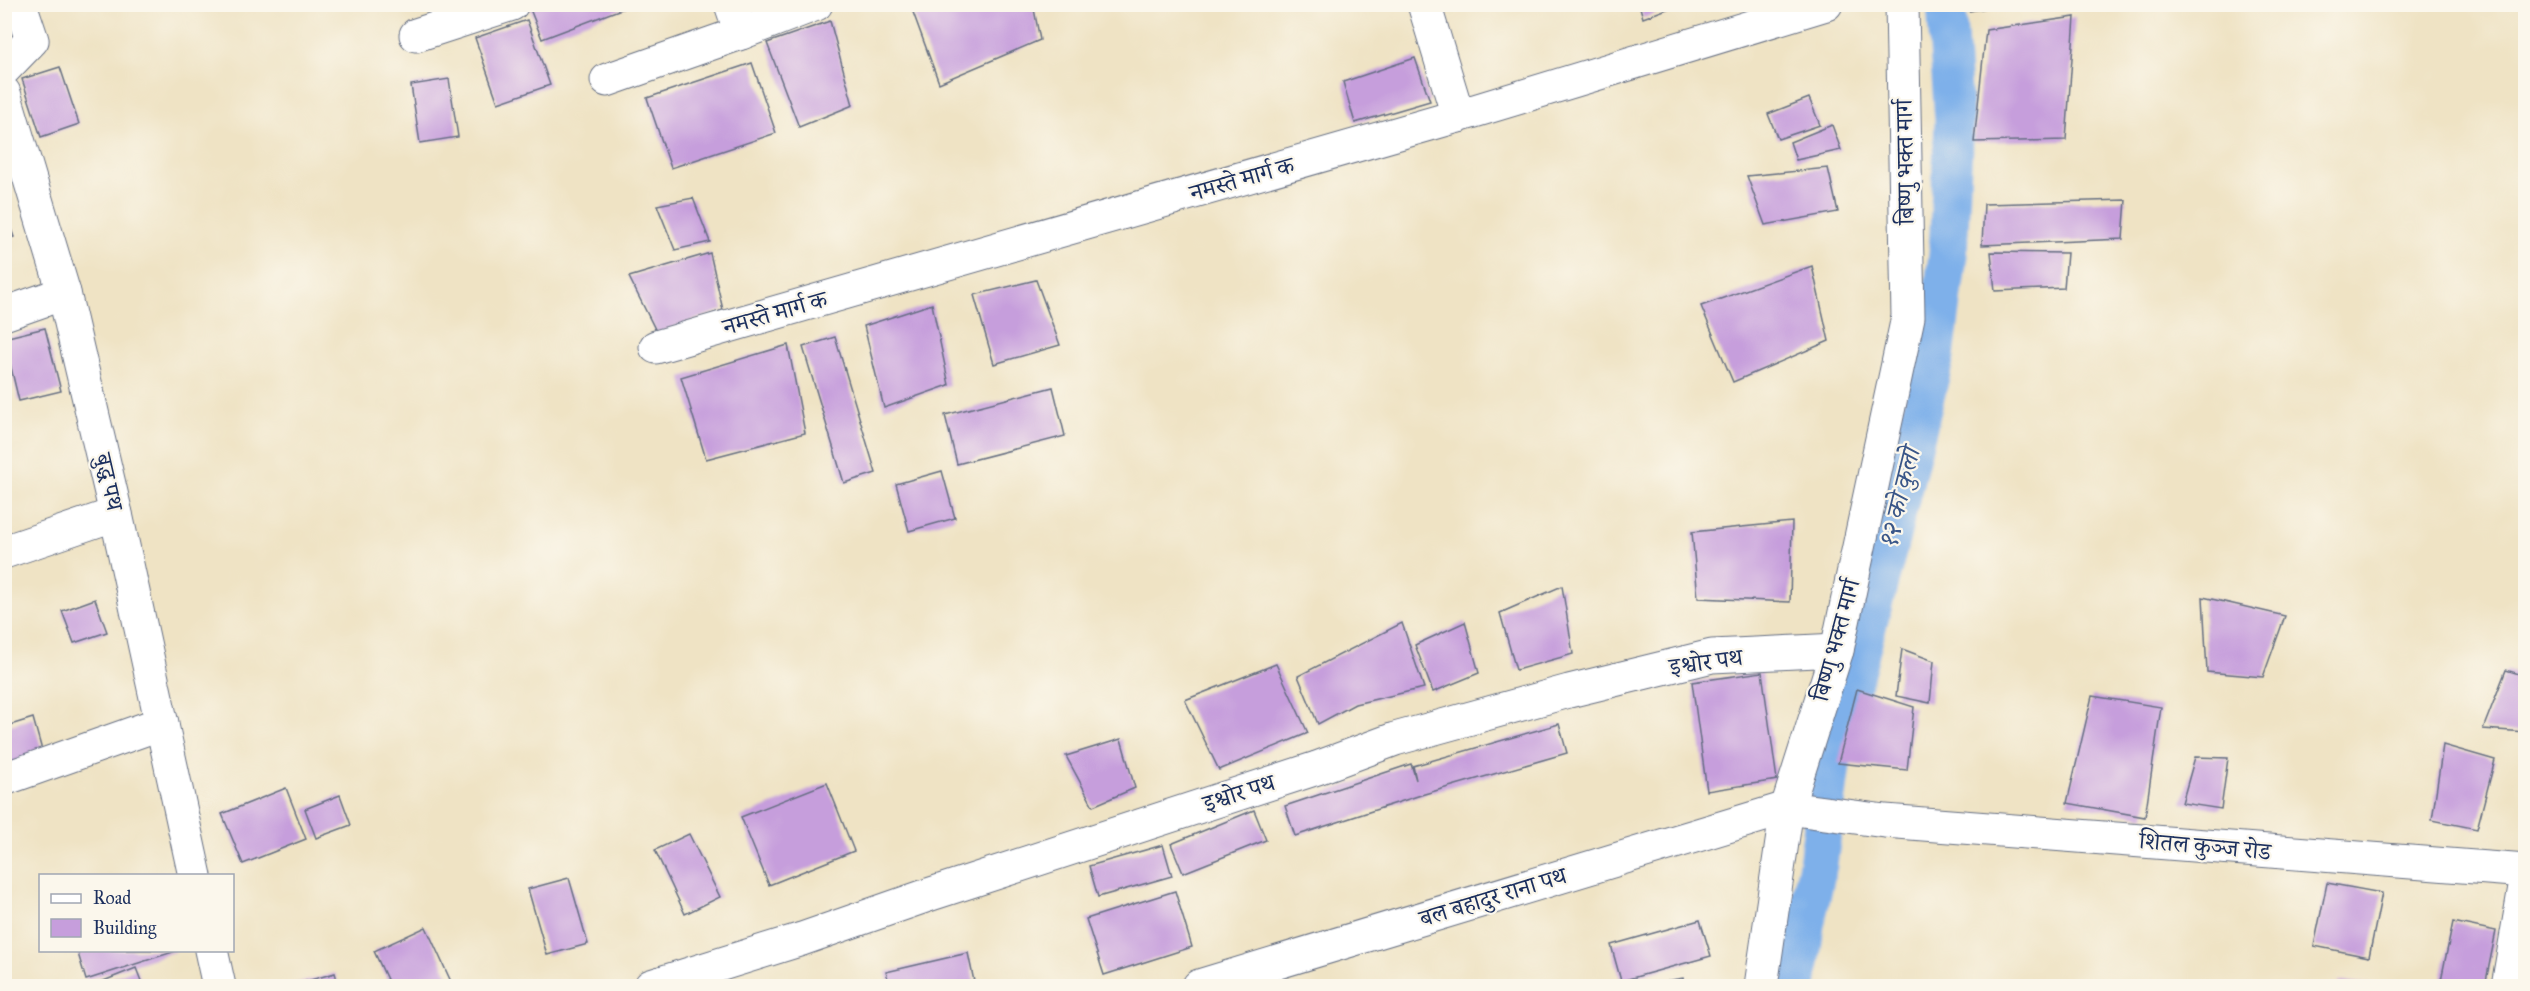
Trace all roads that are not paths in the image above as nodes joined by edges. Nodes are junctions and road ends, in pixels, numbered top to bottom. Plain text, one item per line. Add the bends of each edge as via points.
1 (20, 4) edge
2 (512, 4) edge
3 (816, 4) edge
4 (1424, 4) edge
5 (1826, 4) edge
6 (1902, 4) edge
7 (459, 12) edge
8 (736, 19) edge
9 (416, 35) dead end
10 (4, 69) edge
11 (607, 80) dead end
12 (4, 93) edge
13 (1458, 116) junction
14 (64, 293) junction
15 (4, 314) edge
16 (656, 347) dead end
17 (116, 514) junction
18 (4, 552) edge
19 (1838, 650) junction
20 (162, 723) junction
21 (4, 779) edge
22 (1787, 808) junction
23 (2526, 871) edge
24 (195, 874) edge
25 (2526, 881) edge
26 (211, 952) edge
27 (219, 987) edge
28 (651, 987) edge
29 (1200, 987) edge
30 (1761, 987) edge
31 (2508, 987) edge

1 - 10 street via 32,40
2 - 7 street
3 - 8 street
4 - 13 street
5 - 13 street, नमस्ते मार्ग क
6 - 19 street, बिष्णु भक्त मार्ग via 1908,317
7 - 9 street
8 - 11 street
12 - 14 street, बुद्ध पथ
13 - 16 street, नमस्ते मार्ग क
14 - 15 street
14 - 17 street, बुद्ध पथ
17 - 18 street
17 - 20 street, बुद्ध पथ
19 - 22 street, बिष्णु भक्त मार्ग
19 - 28 street, इश्वोर पथ via 1713,656 1395,740
20 - 21 street
20 - 24 street, बुद्ध पथ
22 - 23 street, शितल कुञ्ज रोड via 1885,821
22 - 29 street, बल बहादुर राना पथ
22 - 30 street, बिष्णु भक्त मार्ग
25 - 31 street
26 - 27 street

